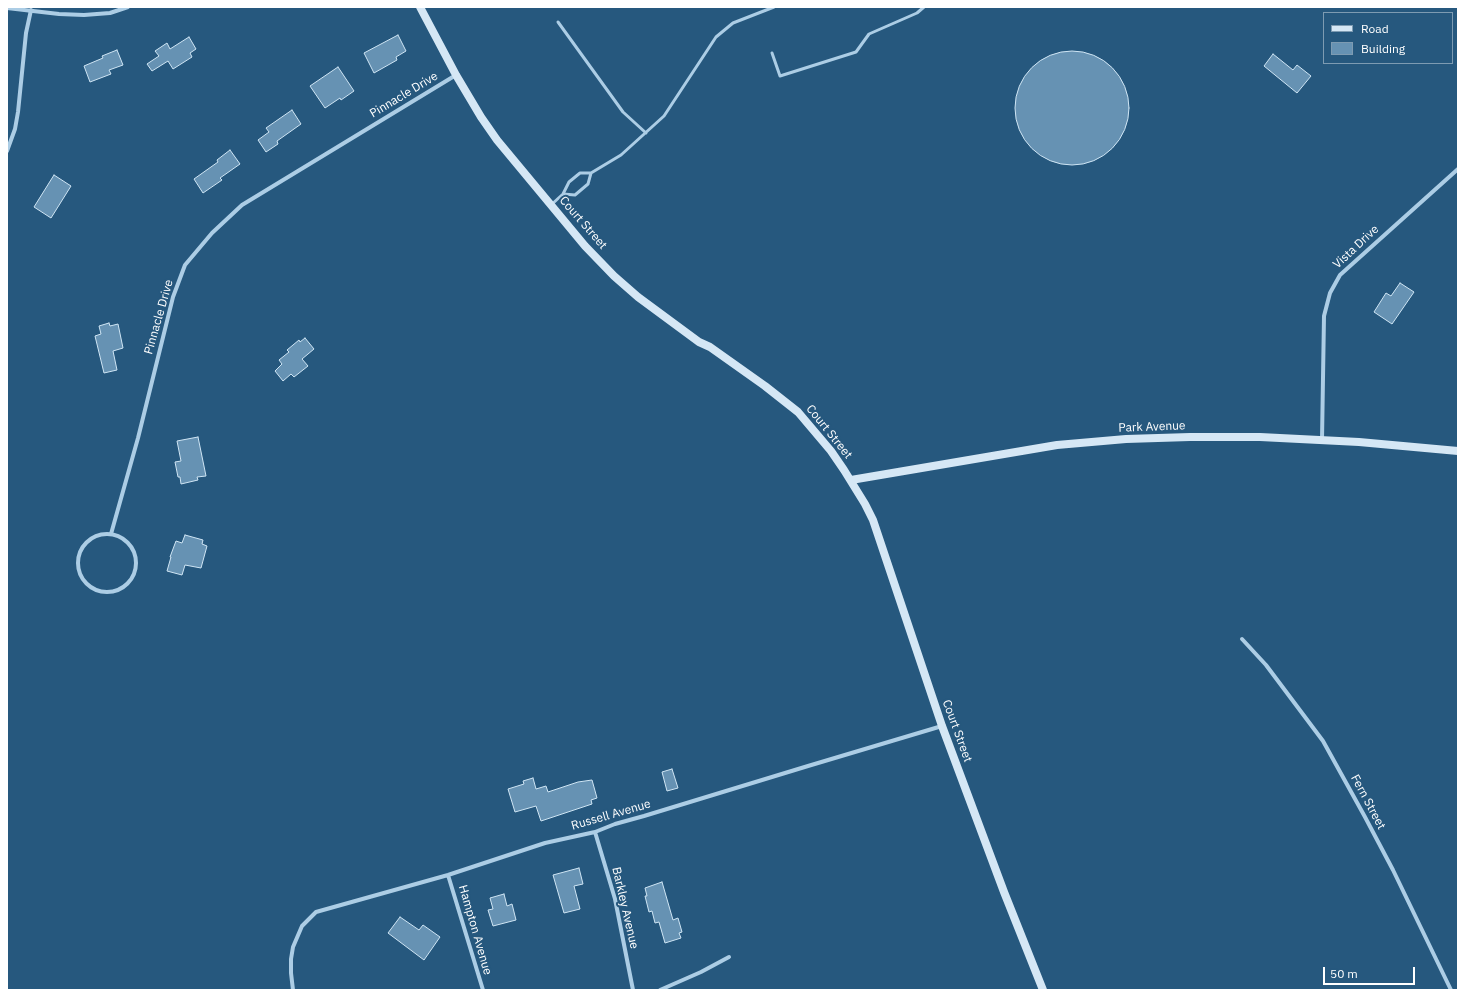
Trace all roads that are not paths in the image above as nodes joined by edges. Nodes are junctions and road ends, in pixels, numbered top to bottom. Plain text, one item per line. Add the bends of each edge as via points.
1 (128, 7) edge
2 (420, 7) edge
3 (774, 7) edge
4 (924, 7) edge
5 (7, 8) edge
6 (32, 10) junction
7 (558, 22) dead end
8 (772, 53) dead end
9 (456, 75) junction
10 (646, 133) junction
11 (7, 151) edge
12 (1458, 170) edge
13 (591, 173) junction
14 (563, 194) junction
15 (551, 205) junction
16 (1322, 440) junction
17 (1458, 451) edge
18 (850, 480) junction
19 (111, 534) junction
20 (1242, 639) dead end
21 (942, 726) junction
22 (595, 832) junction
23 (448, 875) junction
24 (729, 957) dead end
25 (293, 990) edge
26 (483, 990) edge
27 (633, 990) edge
28 (660, 990) edge
29 (1042, 990) edge
30 (1451, 990) edge

1 - 6 street via 110,13 84,15
2 - 9 main road, Court Street
3 - 10 lane via 733,23 716,37 664,116
4 - 8 lane via 917,13 869,34 856,52 780,76
5 - 6 street
6 - 11 street via 26,33 16,124
7 - 10 lane via 622,112
9 - 15 main road, Court Street via 497,140
9 - 19 street, Pinnacle Drive via 242,205 212,232 186,265 173,297
10 - 13 lane via 621,155
12 - 16 street, Vista Drive via 1340,275 1330,293 1324,316
13 - 14 lane via 580,173 569,182
13 - 14 lane via 588,184 575,195
14 - 15 lane
15 - 18 main road, Court Street via 585,246 638,297 798,412 831,451
16 - 17 main road, Park Avenue
16 - 18 main road, Park Avenue via 1190,437 1057,445
18 - 21 main road, Court Street via 873,520
19 - 19 street via 99,535 89,540 81,550 78,562 80,574 87,584 97,590 109,592 120,589 130,581 135,570 136,558 123,538
20 - 30 street, Fern Street via 1266,666 1323,741 1393,870
21 - 22 street, Russell Avenue
21 - 29 main road, Court Street
22 - 23 street, Russell Avenue via 545,843
22 - 27 street, Barkley Avenue via 614,900
23 - 25 street, Russell Avenue via 316,912 302,926 297,936 291,959
23 - 26 street, Hampton Avenue
24 - 28 street

